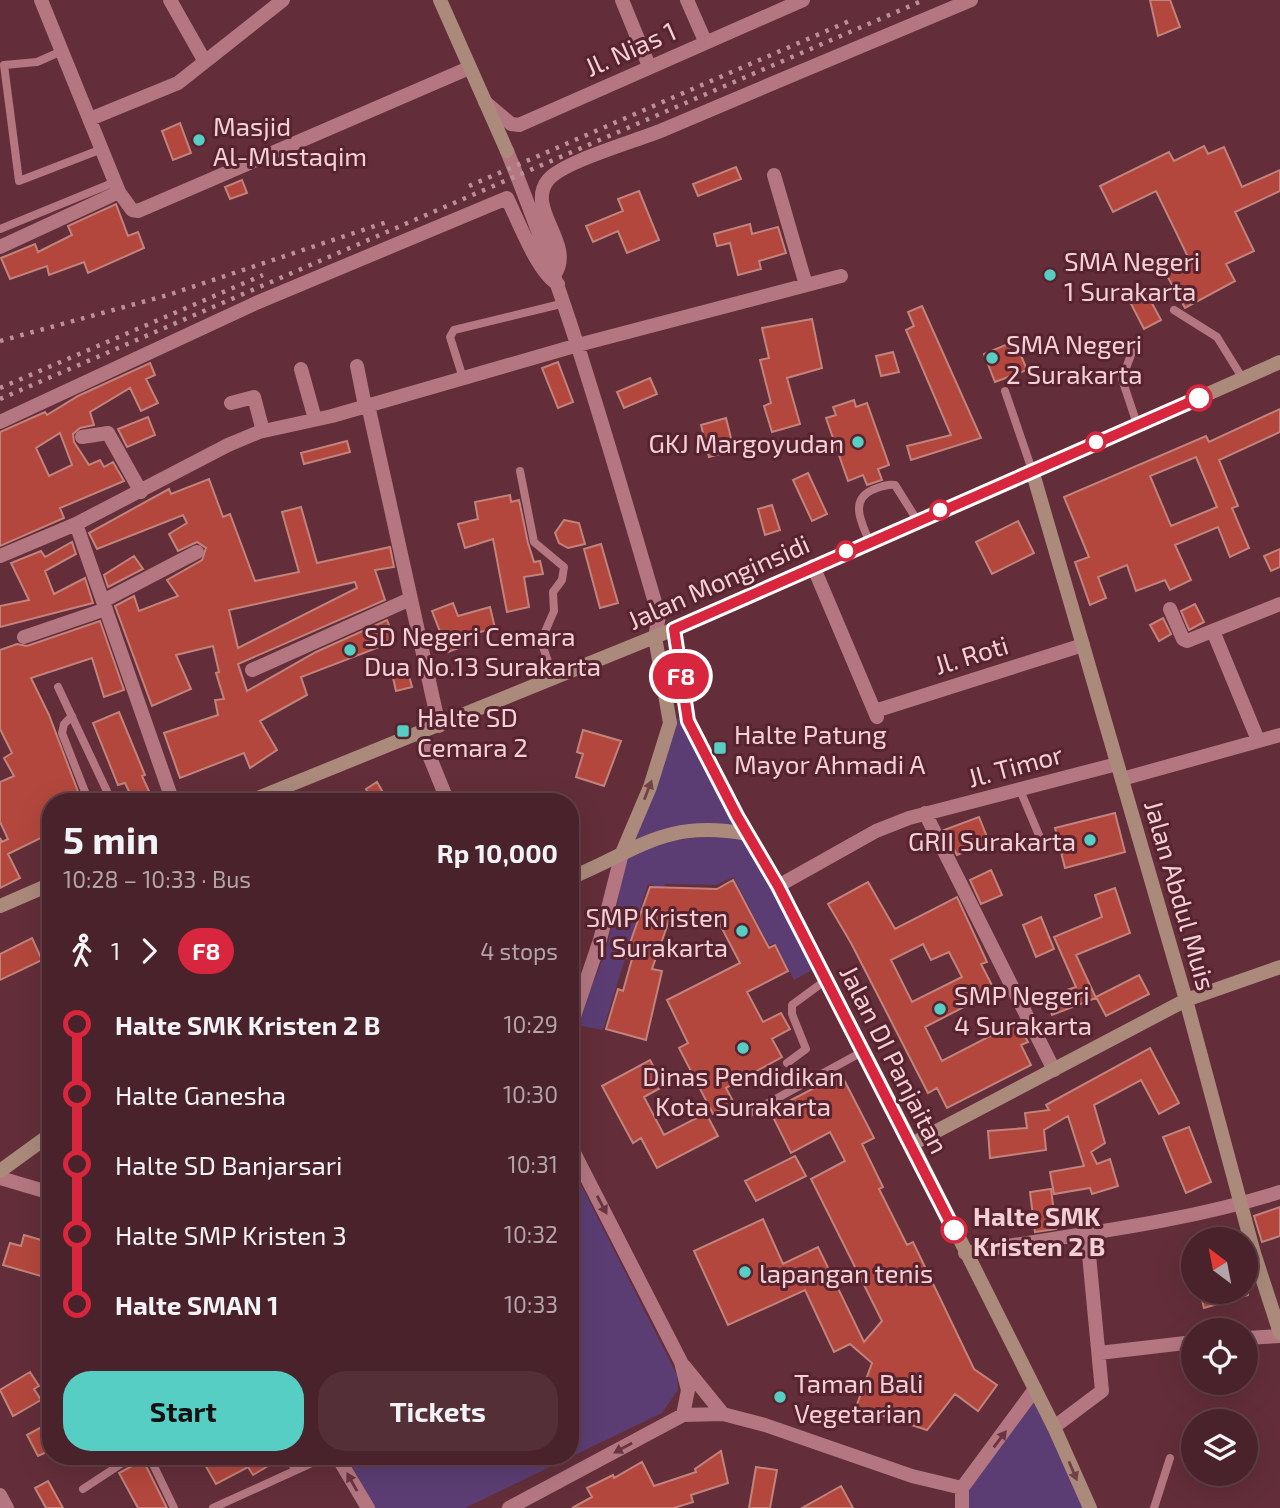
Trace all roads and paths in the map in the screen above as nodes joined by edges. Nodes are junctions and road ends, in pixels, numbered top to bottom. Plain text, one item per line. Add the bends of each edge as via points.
1 (41, 0) edge
2 (170, 0) edge
3 (283, 0) edge
4 (440, 0) edge
5 (622, 0) edge
6 (687, 0) edge
7 (803, 0) edge
8 (971, 0) edge
9 (705, 41) junction
10 (62, 51) junction
11 (204, 60) junction
12 (649, 66) junction
13 (470, 68) junction
14 (485, 102) junction
15 (90, 118) junction
16 (102, 149) junction
17 (507, 151) joint
18 (774, 175) dead end
19 (117, 187) junction
20 (0, 229) edge
21 (0, 247) edge
22 (841, 276) dead end
23 (557, 279) junction
24 (806, 285) junction
25 (565, 303) junction
26 (1174, 310) dead end
27 (578, 345) junction
28 (1132, 352) dead end
29 (1280, 362) edge
30 (357, 366) dead end
31 (301, 369) dead end
32 (463, 378) junction
33 (1243, 379) junction
34 (1004, 391) dead end
35 (231, 403) dead end
36 (367, 406) junction
37 (315, 419) junction
38 (0, 422) edge
39 (1137, 424) junction
40 (263, 431) junction
41 (82, 437) dead end
42 (1031, 470) junction
43 (520, 471) dead end
44 (141, 492) junction
45 (917, 520) junction
46 (76, 524) junction
47 (869, 541) junction
48 (197, 552) dead end
49 (0, 555) edge
50 (813, 566) junction
51 (408, 600) junction
52 (1280, 604) edge
53 (104, 605) junction
54 (1170, 609) dead end
55 (659, 617) junction
56 (674, 629) junction
57 (1213, 631) junction
58 (24, 637) dead end
59 (654, 637) junction
60 (1083, 645) junction
61 (252, 670) dead end
62 (554, 679) junction
63 (58, 687) dead end
64 (72, 716) junction
65 (688, 721) junction
66 (670, 723) junction
67 (439, 726) junction
68 (420, 733) junction
69 (1280, 735) edge
70 (1258, 740) junction
71 (1117, 764) junction
72 (1122, 779) junction
73 (1020, 790) junction
74 (85, 793) edge
75 (107, 793) edge
76 (170, 793) edge
77 (270, 793) edge
78 (444, 793) edge
79 (925, 813) junction
80 (747, 834) junction
81 (1044, 847) dead end
82 (622, 853) junction
83 (579, 874) edge
84 (778, 886) junction
85 (42, 888) edge
86 (0, 906) edge
87 (1280, 967) edge
88 (826, 980) junction
89 (1186, 1000) junction
90 (579, 1002) edge
91 (862, 1052) junction
92 (787, 1063) dead end
93 (1054, 1070) junction
94 (748, 1114) dead end
95 (42, 1141) edge
96 (912, 1144) junction
97 (579, 1163) edge
98 (0, 1171) edge
99 (0, 1178) edge
100 (42, 1191) edge
101 (1280, 1192) edge
102 (1241, 1204) junction
103 (1087, 1234) junction
104 (965, 1252) junction
105 (1280, 1335) edge
106 (1258, 1337) edge
107 (1181, 1344) edge
108 (1099, 1353) junction
109 (681, 1362) junction
110 (1035, 1389) junction
111 (723, 1414) junction
112 (682, 1415) junction
113 (1054, 1427) junction
114 (1170, 1458) dead end
115 (119, 1465) edge
116 (153, 1465) edge
117 (293, 1465) edge
118 (305, 1465) edge
119 (342, 1465) edge
120 (295, 1469) junction
121 (962, 1488) junction
122 (83, 1489) dead end
123 (0, 1495) edge
124 (7, 1508) edge
125 (174, 1508) edge
126 (213, 1508) edge
127 (368, 1508) edge
128 (509, 1508) edge
129 (961, 1508) edge
130 (1090, 1508) edge
131 (1154, 1508) edge

1 - 10 street
2 - 11 street
3 - 11 street
4 - 13 main road
5 - 12 street
6 - 9 street
7 - 9 street, Jl. Nias 1
8 - 23 street via 560,169 546,183 542,202 562,254
9 - 12 street, Jl. Nias 1
10 - 15 street
10 - 16 lane via 37,62 4,65 19,181
11 - 15 street via 178,83
12 - 14 street, Jl. Nias 1 via 519,125 511,124
13 - 14 main road
13 - 19 street via 138,211 132,210
14 - 17 main road
15 - 16 street
16 - 19 street
17 - 23 street
18 - 24 street
19 - 20 lane
19 - 21 street
22 - 24 street
23 - 25 street
23 - 38 street via 544,269 507,198 256,303
24 - 27 street
25 - 27 street
25 - 32 lane via 454,330 450,337
26 - 33 lane via 1217,337
27 - 32 street
27 - 55 street
28 - 39 lane via 1122,379
29 - 33 main road, Jalan Monginsidi
30 - 36 street
31 - 37 street
32 - 36 street
33 - 39 main road, Jalan Monginsidi
34 - 42 lane
35 - 40 street via 254,397
36 - 37 street
36 - 51 street
37 - 40 street
39 - 42 main road, Jalan Monginsidi
40 - 44 street
41 - 44 street via 108,433
42 - 45 main road, Jalan Monginsidi
42 - 60 main road, Jalan Abdul Muis
43 - 62 lane via 534,542 564,567 553,592 554,611 541,641
44 - 46 street
45 - 47 main road, Jalan Monginsidi
45 - 47 lane via 894,485 868,492 858,509
46 - 49 street
46 - 53 street
47 - 50 main road, Jalan Monginsidi
48 - 53 street
50 - 56 main road, Jalan Monginsidi
50 - 60 street, Jl. Roti via 876,715
51 - 61 street
51 - 67 street
52 - 57 street
53 - 58 street
53 - 76 street
54 - 57 street via 1185,641
55 - 56 street
55 - 59 street
56 - 59 main road, Jalan Monginsidi
56 - 65 main road, Jalan DI Panjaitan
57 - 70 street
59 - 62 main road, Jalan Monginsidi
59 - 66 main road
60 - 71 main road, Jalan Abdul Muis
62 - 67 main road, Jalan Monginsidi
63 - 64 lane
64 - 74 lane via 62,733
64 - 75 lane
65 - 66 main road via 682,714
65 - 80 main road, Jalan DI Panjaitan
82 -> 66 main road
67 - 68 main road, Jalan Monginsidi
68 - 77 main road, Jalan Monginsidi
68 - 78 street
69 - 70 street
70 - 72 street
71 - 72 main road, Jalan Abdul Muis
71 - 73 street, Jl. Timor
72 - 89 main road, Jalan Abdul Muis
73 - 79 street, Jl. Timor
73 - 81 lane
79 - 84 street, Jl. Timor via 876,831
79 - 93 street
80 - 82 main road via 708,829 670,833
80 - 84 main road, Jalan DI Panjaitan
82 - 83 main road
82 - 90 street
84 - 88 main road, Jalan DI Panjaitan
85 - 86 main road
87 - 89 main road
88 - 91 main road, Jalan DI Panjaitan
88 - 92 lane via 792,1005 806,1049
89 - 93 main road
89 - 102 main road, Jalan Abdul Muis
91 - 94 lane
91 - 96 main road, Jalan DI Panjaitan
93 - 96 main road
95 - 98 main road
96 - 104 main road, Jalan DI Panjaitan
97 -> 109 street
99 - 100 street
101 - 102 street
102 - 103 street
102 - 105 main road, Jalan Abdul Muis
103 - 104 street
103 - 108 street
104 - 110 main road, Jalan DI Panjaitan
105 - 106 street
107 - 108 street
108 - 113 street via 1102,1391
109 - 111 street
109 - 112 street via 688,1390
110 - 113 main road, Jalan DI Panjaitan
121 -> 110 street
111 - 112 street
111 - 121 street
112 -> 128 street
113 -> 130 main road, Jalan DI Panjaitan
114 - 131 lane
115 - 122 lane
116 - 125 lane
117 - 120 lane
118 - 120 lane
127 -> 119 street
120 - 126 lane
121 - 129 street
123 - 124 street

